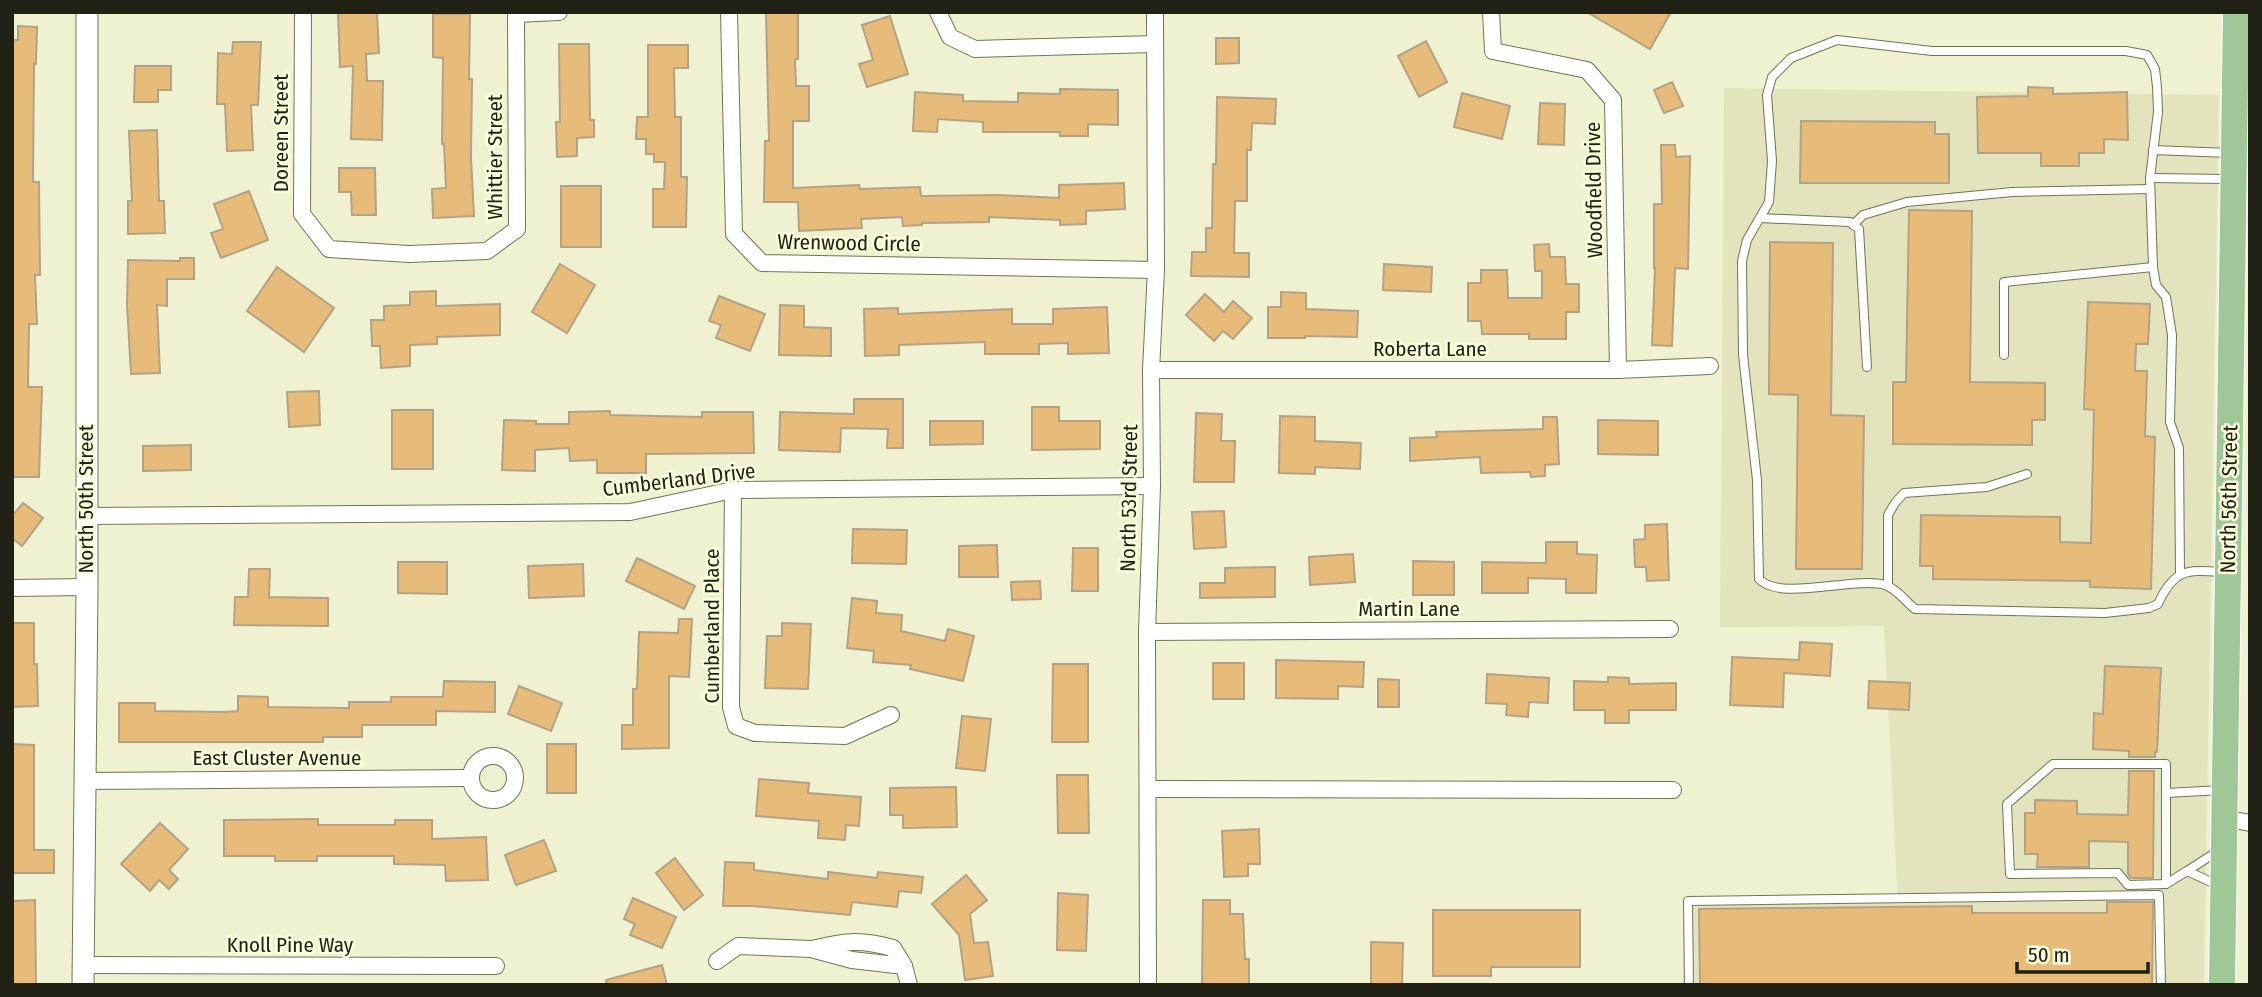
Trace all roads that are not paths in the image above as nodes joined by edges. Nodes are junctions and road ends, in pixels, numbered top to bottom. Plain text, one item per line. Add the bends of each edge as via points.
1 (87, 12) edge
2 (303, 12) edge
3 (559, 12) edge
4 (729, 12) edge
5 (938, 12) edge
6 (1155, 12) edge
7 (1491, 12) edge
8 (2236, 12) edge
9 (516, 13) edge
10 (1155, 44) junction
11 (2153, 150) junction
12 (2240, 170) edge
13 (2150, 178) junction
14 (2150, 189) junction
15 (1760, 218) junction
16 (1853, 225) junction
17 (409, 254) joint
18 (2153, 267) junction
19 (1156, 270) junction
20 (2004, 355) dead end
21 (1710, 366) dead end
22 (1867, 367) dead end
23 (1151, 370) junction
24 (1618, 370) junction
25 (2027, 474) dead end
26 (1152, 486) junction
27 (733, 490) junction
28 (86, 516) junction
29 (2228, 572) junction
30 (2180, 575) junction
31 (1888, 585) junction
32 (87, 587) junction
33 (12, 588) edge
34 (1670, 629) dead end
35 (1147, 632) junction
36 (891, 715) dead end
37 (470, 778) dead end
38 (85, 781) junction
39 (1149, 789) junction
40 (1672, 790) dead end
41 (2225, 790) junction
42 (2166, 793) junction
43 (2237, 820) edge
44 (2224, 848) junction
45 (2187, 870) junction
46 (2166, 884) junction
47 (2224, 888) junction
48 (717, 961) dead end
49 (496, 966) dead end
50 (83, 975) edge
51 (909, 985) edge
52 (1148, 985) edge
53 (1689, 985) edge
54 (2161, 985) edge
55 (2222, 985) edge

1 - 28 street, North 50th Street
2 - 17 street, Doreen Street via 302,214 329,249
3 - 9 street
4 - 19 street, Wrenwood Circle via 734,234 762,263
5 - 10 street via 950,37 975,49
6 - 10 street, North 53rd Street
7 - 24 street, Woodfield Drive via 1493,51 1587,70 1614,100
8 - 12 main road, North 56th Street
9 - 17 street, Whittier Street via 517,229 487,251
10 - 19 street, North 53rd Street
11 - 12 lane
11 - 13 lane
11 - 15 lane via 2157,87 2147,55 2126,51 1932,51 1837,40 1791,58 1772,77 1767,95 1773,161 1769,202
12 - 13 lane
12 - 29 main road, North 56th Street
13 - 14 lane
14 - 16 lane via 2012,192 1917,201 1863,215
14 - 18 lane
15 - 16 lane
15 - 31 lane via 1742,261 1743,355 1757,480 1759,579 1783,589
16 - 22 lane via 1861,235
18 - 20 lane via 2004,282
18 - 30 lane via 2156,285 2166,297 2172,335 2170,422 2179,448
19 - 23 street, North 53rd Street
21 - 24 street, Roberta Lane
23 - 24 street, Roberta Lane
23 - 26 street, North 53rd Street
25 - 31 lane via 1987,487 1903,493 1888,515
26 - 27 street, Cumberland Drive
26 - 35 street, North 53rd Street
27 - 28 street, Cumberland Drive via 629,512
27 - 36 street, Cumberland Place via 731,707 736,726 755,733 845,736
28 - 32 street, North 50th Street
29 - 30 lane via 2200,570
29 - 41 main road, North 56th Street
30 - 31 lane via 2158,604 2105,612 1915,609
32 - 33 street
32 - 38 street, North 50th Street
34 - 35 street, Martin Lane
35 - 39 street, North 53rd Street
37 - 38 street, East Cluster Avenue
38 - 50 street, North 50th Street
39 - 40 street
39 - 52 street, North 53rd Street
41 - 42 lane
41 - 43 main road, North 56th Street
42 - 46 lane
42 - 46 lane via 2166,764 2053,764 2007,804 2010,874 2118,873 2128,885
43 - 44 main road, North 56th Street
44 - 45 lane
44 - 47 main road, North 56th Street
45 - 46 lane
45 - 47 lane
47 - 55 main road, North 56th Street
48 - 51 street via 738,946 811,949 869,942 893,948
49 - 50 street, Knoll Pine Way
53 - 54 lane via 1688,901 2160,895

